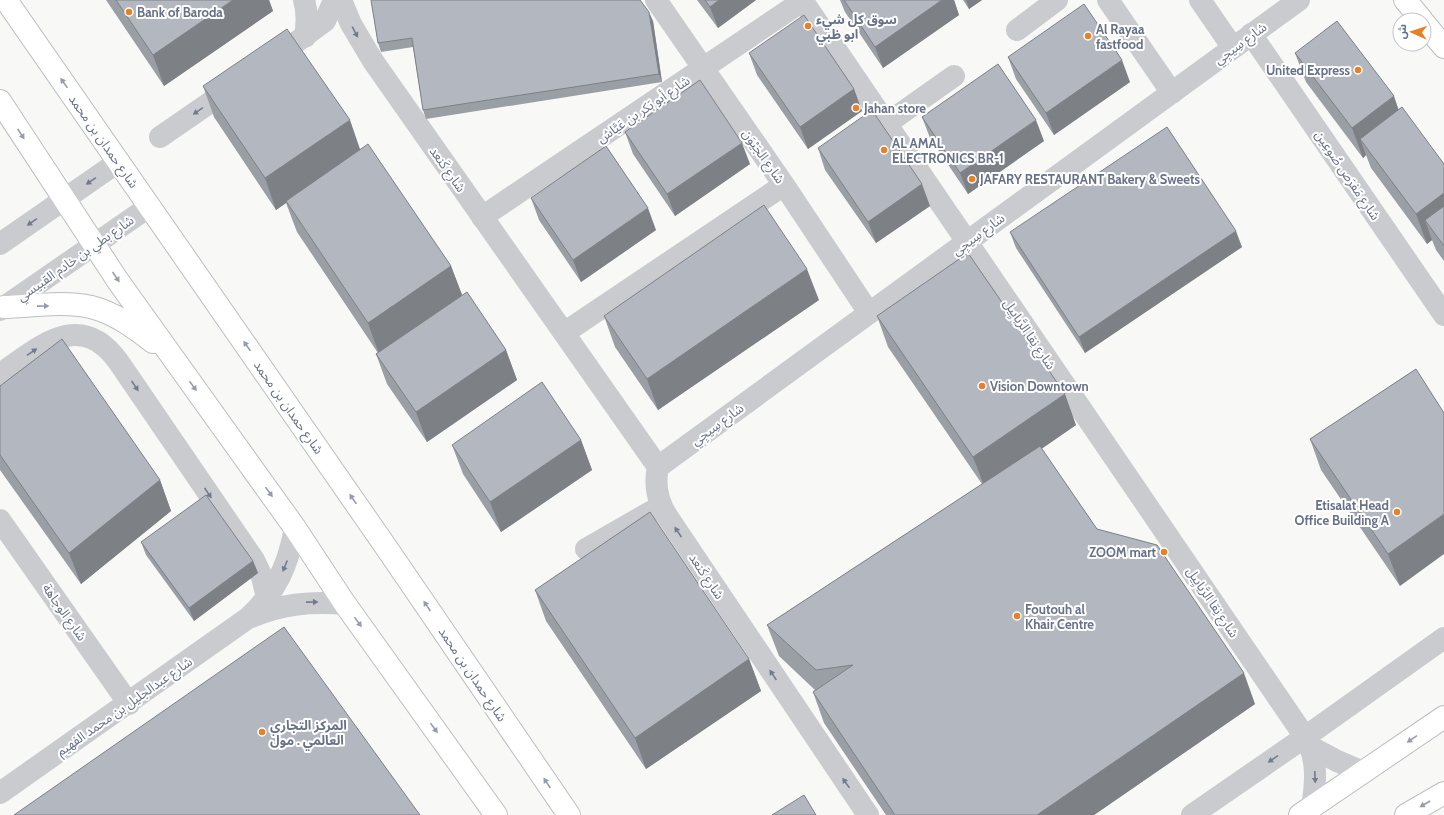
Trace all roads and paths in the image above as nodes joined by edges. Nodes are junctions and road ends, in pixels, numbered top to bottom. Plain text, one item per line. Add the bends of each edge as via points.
1 (6, 0) edge
2 (304, 0) edge
3 (334, 0) edge
4 (341, 0) edge
5 (656, 0) edge
6 (803, 0) edge
7 (1057, 0) edge
8 (1108, 0) edge
9 (1200, 0) edge
10 (1299, 0) edge
11 (1393, 0) edge
12 (1414, 12) edge
13 (1017, 30) dead end
14 (1432, 32) edge
15 (1251, 34) junction
16 (305, 37) junction
17 (1444, 47) edge
18 (1233, 48) junction
19 (703, 69) junction
20 (954, 76) dead end
21 (1172, 93) junction
22 (0, 101) edge
23 (886, 124) junction
24 (160, 137) dead end
25 (118, 162) junction
26 (784, 185) junction
27 (63, 200) junction
28 (150, 206) junction
29 (482, 218) junction
30 (967, 242) junction
31 (0, 244) edge
32 (94, 245) junction
33 (2, 309) edge
34 (869, 313) junction
35 (1444, 315) edge
36 (564, 333) junction
37 (170, 355) junction
38 (0, 374) edge
39 (658, 467) junction
40 (661, 506) junction
41 (2, 528) edge
42 (295, 528) junction
43 (586, 549) dead end
44 (267, 598) junction
45 (345, 604) junction
46 (248, 618) junction
47 (1444, 638) edge
48 (129, 704) junction
49 (1444, 718) edge
50 (1308, 742) junction
51 (1363, 772) junction
52 (0, 793) edge
53 (1444, 794) edge
54 (1306, 811) edge
55 (496, 815) edge
56 (569, 815) edge
57 (868, 815) edge
58 (1192, 815) edge
59 (1406, 815) edge

25 -> 1 main road, شارع حمدان بن محمد
2 - 16 street via 308,23
3 - 16 street via 325,21
4 -> 29 street, شارع كَنعد via 351,24 373,61
5 - 19 street, شارع الجَيْوَن
6 - 19 street, شارع أبو بَكر بن عَيَّاش
6 - 23 street, شارع نِقا الرَّيايِيل
7 - 13 street
8 - 21 street
9 - 18 street
10 - 15 street, شارع سِيجِي
11 - 12 street
14 - 17 main road
15 - 18 street, شارع سِيجِي
15 - 35 street, شارع مَفرَص صُوعِين
16 -> 24 street
18 - 21 street, شارع سِيجِي
19 - 26 street, شارع الجَيْوَن
19 - 29 street, شارع أبو بَكر بن عَيَّاش
20 - 23 street
21 - 30 street, شارع سِيجِي
22 -> 27 main road
23 - 30 street, شارع نِقا الرَّيايِيل
25 -> 27 street
25 - 28 main road, شارع حمدان بن محمد
26 - 34 street, شارع الجَيْوَن
26 - 36 street
27 -> 31 street
27 - 32 main road
28 - 32 street, شارع بطي بن خادم القبيسي
56 -> 28 main road, شارع حمدان بن محمد
29 - 36 street, شارع كَنعد
30 - 34 street, شارع سِيجِي
30 - 50 street, شارع نِقا الرَّيايِيل
32 - 33 street, شارع بطي بن خادم القبيسي
32 -> 37 main road
33 -> 37 main road via 70,305 93,308 131,325
34 - 39 street, شارع سِيجِي
36 - 39 street, شارع كَنعد
37 -> 42 main road
38 -> 44 street via 61,336 83,335 104,344 254,560 262,577
39 - 40 street, شارع كَنعد via 655,479
40 - 43 street
57 -> 40 street, شارع كَنعد
41 - 48 street, شارع الوجاهة
42 -> 44 street, شارع عبدالجليل بن محمد الفهيم via 286,565
42 - 45 main road
44 - 46 street, شارع عبدالجليل بن محمد الفهيم
46 -> 45 street, شارع عبدالجليل بن محمد الفهيم via 279,607 305,602
45 -> 55 main road
46 - 48 street, شارع عبدالجليل بن محمد الفهيم
47 - 50 street
48 - 52 street, شارع عبدالجليل بن محمد الفهيم
49 -> 51 main road
50 - 51 street, شارع نِقا الرَّيايِيل via 1337,761
50 -> 54 street, شارع نِقا الرَّيايِيل via 1315,777
50 -> 58 street
51 - 54 main road
53 -> 59 main road

